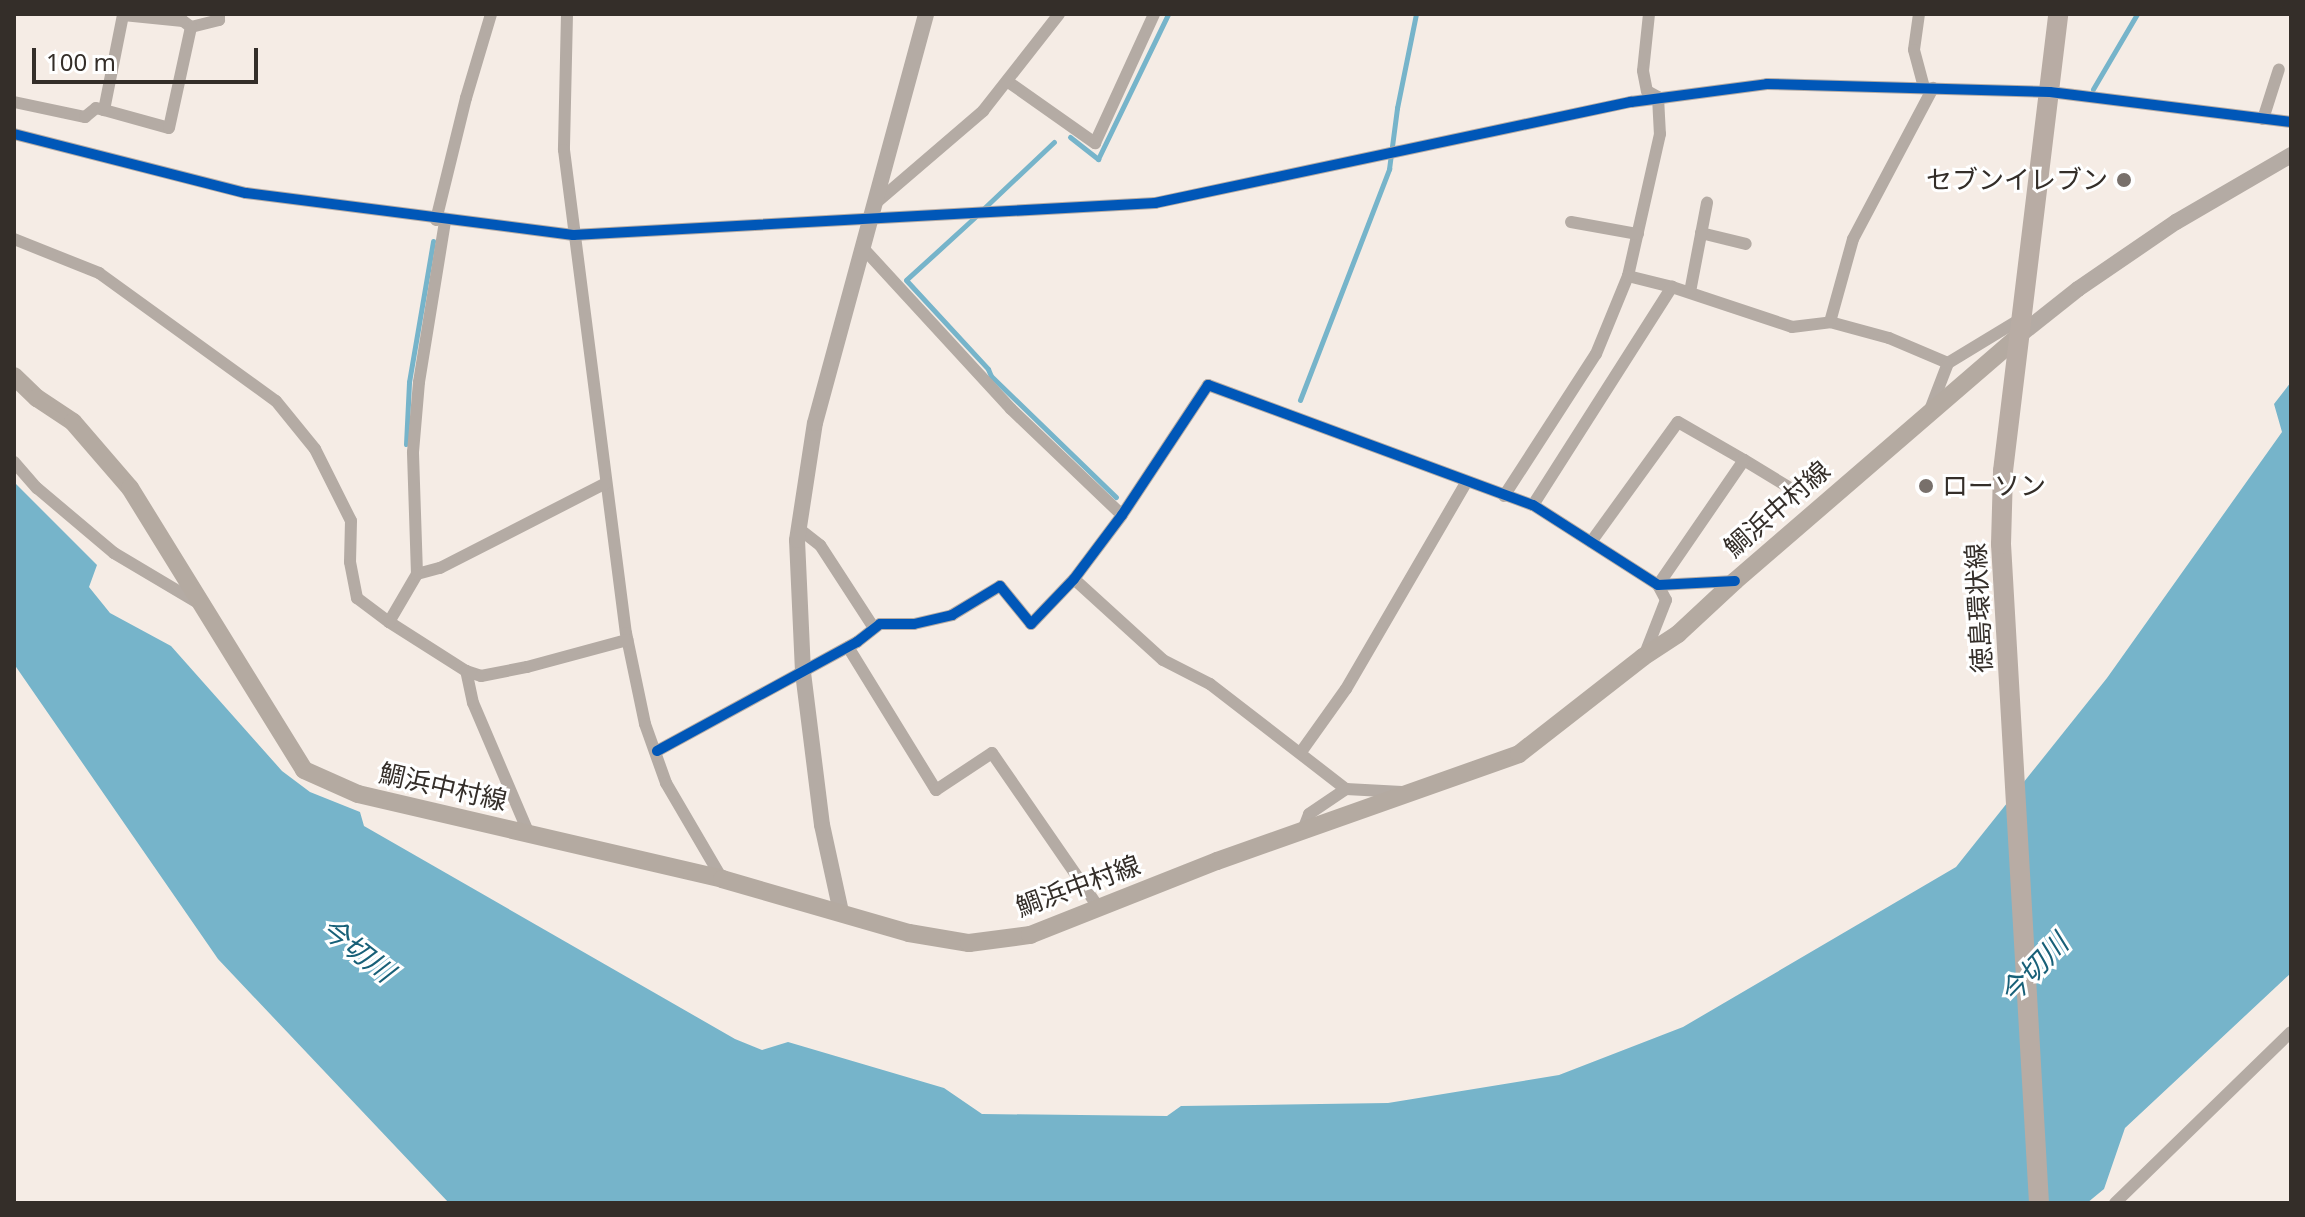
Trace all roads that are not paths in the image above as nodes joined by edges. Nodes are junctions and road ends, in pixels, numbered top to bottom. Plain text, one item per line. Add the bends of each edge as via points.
1 (123, 14) edge
2 (219, 14) edge
3 (491, 14) edge
4 (567, 14) edge
5 (926, 14) edge
6 (1059, 14) edge
7 (1154, 14) edge
8 (1649, 14) edge
9 (1919, 14) edge
10 (2058, 14) edge
11 (174, 17) edge
12 (191, 27) junction
13 (2279, 69) dead end
14 (1007, 81) junction
15 (1929, 87) junction
16 (2050, 92) junction
17 (1658, 97) junction
18 (14, 102) edge
19 (104, 110) junction
20 (2263, 119) junction
21 (2291, 122) edge
22 (14, 134) edge
23 (2291, 155) edge
24 (1707, 203) dead end
25 (875, 210) junction
26 (440, 220) junction
27 (1571, 222) dead end
28 (1701, 233) junction
29 (1638, 234) junction
30 (573, 235) junction
31 (14, 239) edge
32 (1746, 244) dead end
33 (863, 248) junction
34 (1628, 276) junction
35 (1672, 287) junction
36 (1690, 292) junction
37 (1830, 322) junction
38 (2021, 326) junction
39 (1948, 363) junction
40 (14, 376) edge
41 (1929, 413) junction
42 (1744, 460) junction
43 (14, 462) edge
44 (606, 483) junction
45 (1466, 483) junction
46 (1795, 491) dead end
47 (1504, 496) junction
48 (1533, 505) junction
49 (1122, 515) junction
50 (798, 528) junction
51 (1591, 542) junction
52 (417, 574) junction
53 (1074, 579) junction
54 (1735, 581) junction
55 (1658, 585) junction
56 (202, 606) junction
57 (389, 622) junction
58 (874, 628) junction
59 (627, 640) junction
60 (848, 647) junction
61 (1643, 657) junction
62 (466, 671) junction
63 (803, 672) junction
64 (657, 751) junction
65 (1301, 752) junction
66 (1346, 789) junction
67 (1413, 793) junction
68 (1303, 830) junction
69 (529, 834) junction
70 (722, 879) junction
71 (1099, 908) junction
72 (841, 912) junction
73 (2291, 1032) edge
74 (2039, 1203) edge
75 (2115, 1203) edge

1 - 11 street
1 - 19 street
2 - 12 street via 219,20
3 - 26 street via 466,98
4 - 30 street via 564,150
5 - 25 street
6 - 14 street
7 - 14 street via 1095,143
8 - 17 street via 1643,71 1647,91
9 - 15 street via 1914,50
10 - 16 main road, 徳島環状線
11 - 12 street
12 - 19 street via 169,128
13 - 20 street
14 - 25 street via 983,111
15 - 16 street
15 - 17 street via 1767,84
15 - 37 street via 1853,239
16 - 20 street
16 - 38 main road, 徳島環状線
17 - 25 street via 1155,203
17 - 29 street via 1660,134
18 - 19 street via 85,117 96,108
20 - 21 street
22 - 26 street via 246,193
23 - 38 street via 2176,222
24 - 28 street
25 - 30 street
25 - 33 street
26 - 30 street
26 - 52 street via 413,452
27 - 29 street
28 - 32 street
28 - 36 street
29 - 34 street
30 - 44 street
31 - 57 street via 99,273 276,401 315,449 351,521 350,562 357,598
33 - 49 street via 1011,409
33 - 50 street via 815,423
34 - 35 street
34 - 47 street via 1596,354
35 - 36 street
35 - 48 street
36 - 37 street via 1792,327
37 - 39 street via 1889,338
38 - 39 street
38 - 41 main road, 鯛浜中村線
38 - 74 main road, 徳島環状線 via 2001,544
39 - 41 street
40 - 56 main road, 鯛浜中村線 via 73,422 130,488
41 - 54 main road, 鯛浜中村線
42 - 46 street
42 - 51 street via 1678,422
42 - 55 street
43 - 56 street via 114,553
44 - 52 street via 440,568
44 - 59 street
45 - 47 street
45 - 49 street via 1208,385
45 - 65 street via 1346,689
47 - 48 street
48 - 51 street
49 - 53 street
50 - 58 street via 820,545
50 - 63 street
51 - 55 street
52 - 57 street
53 - 58 street via 1031,624 1000,586 952,615
53 - 65 street via 1163,660 1210,684
54 - 55 street
54 - 61 main road, 鯛浜中村線 via 1678,634
55 - 61 street via 1666,600
56 - 69 main road, 鯛浜中村線 via 304,770 358,794
57 - 62 street
58 - 60 street
59 - 62 street via 481,676
59 - 64 street via 645,724
60 - 63 street
60 - 71 street via 936,790 992,753
61 - 67 main road, 鯛浜中村線 via 1519,754
62 - 69 street via 473,703
63 - 64 street
63 - 72 street via 822,825
64 - 70 street via 666,783
65 - 66 street
66 - 67 street
66 - 68 street via 1309,814
67 - 68 main road, 鯛浜中村線
68 - 71 main road, 鯛浜中村線
69 - 70 main road, 鯛浜中村線
70 - 72 main road, 鯛浜中村線
71 - 72 main road, 鯛浜中村線 via 1030,935 969,943 909,933
73 - 75 street

